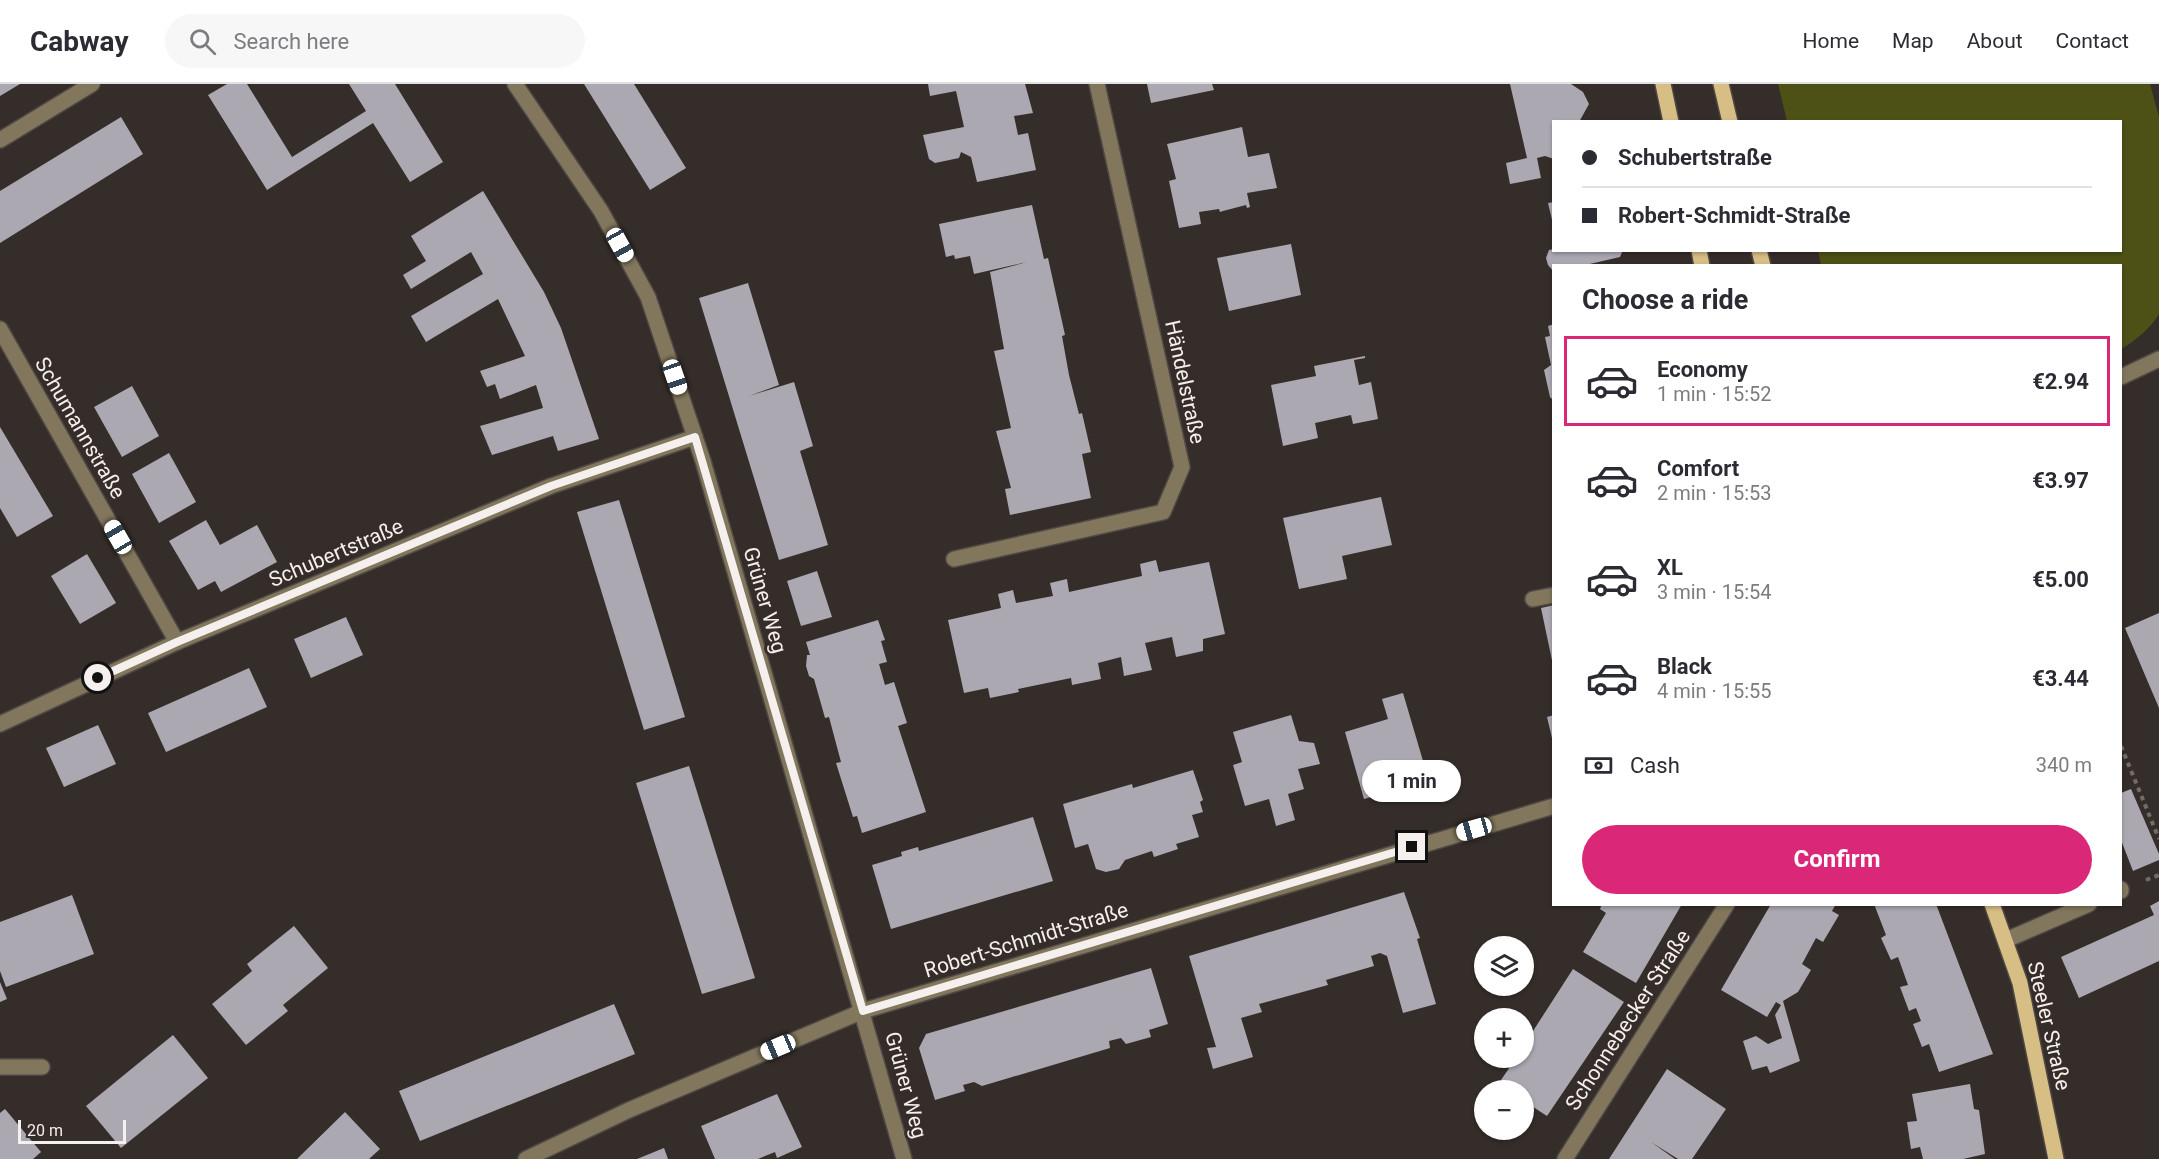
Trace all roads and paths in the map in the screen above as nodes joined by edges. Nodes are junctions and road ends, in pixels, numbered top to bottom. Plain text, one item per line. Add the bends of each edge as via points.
1 (92, 84) edge
2 (515, 84) edge
3 (1097, 84) edge
4 (1663, 84) edge
5 (1721, 84) edge
6 (1671, 120) edge
7 (1730, 120) edge
8 (0, 140) edge
9 (0, 329) edge
10 (2159, 359) edge
11 (2122, 377) edge
12 (695, 437) junction
13 (954, 559) dead end
14 (1552, 595) edge
15 (1533, 599) dead end
16 (177, 642) junction
17 (0, 723) edge
18 (2122, 748) edge
19 (1552, 807) edge
20 (2159, 839) edge
21 (1726, 906) edge
22 (1993, 906) edge
23 (2084, 906) edge
24 (2006, 940) junction
25 (863, 1011) junction
26 (0, 1067) edge
27 (42, 1067) dead end
28 (526, 1159) edge
29 (904, 1159) edge
30 (1564, 1159) edge
31 (2056, 1159) edge

1 - 8 street
2 - 12 street, Grüner Weg via 600,211 648,297
3 - 13 street, Händelstraße via 1182,467 1163,512
4 - 6 main road
5 - 7 main road
9 - 16 street, Schumannstraße
10 - 11 street
12 - 16 street, Schubertstraße via 551,486
12 - 25 street, Grüner Weg
14 - 15 street
16 - 17 street, Schubertstraße
18 - 20 path
19 - 25 street, Robert-Schmidt-Straße
21 - 30 street, Schonnebecker Straße
22 - 24 main road, Steeler Straße
23 - 24 street
24 - 31 main road, Steeler Straße via 2023,994
25 - 28 street, Robert-Schmidt-Straße via 629,1110
25 - 29 street, Grüner Weg
26 - 27 street

